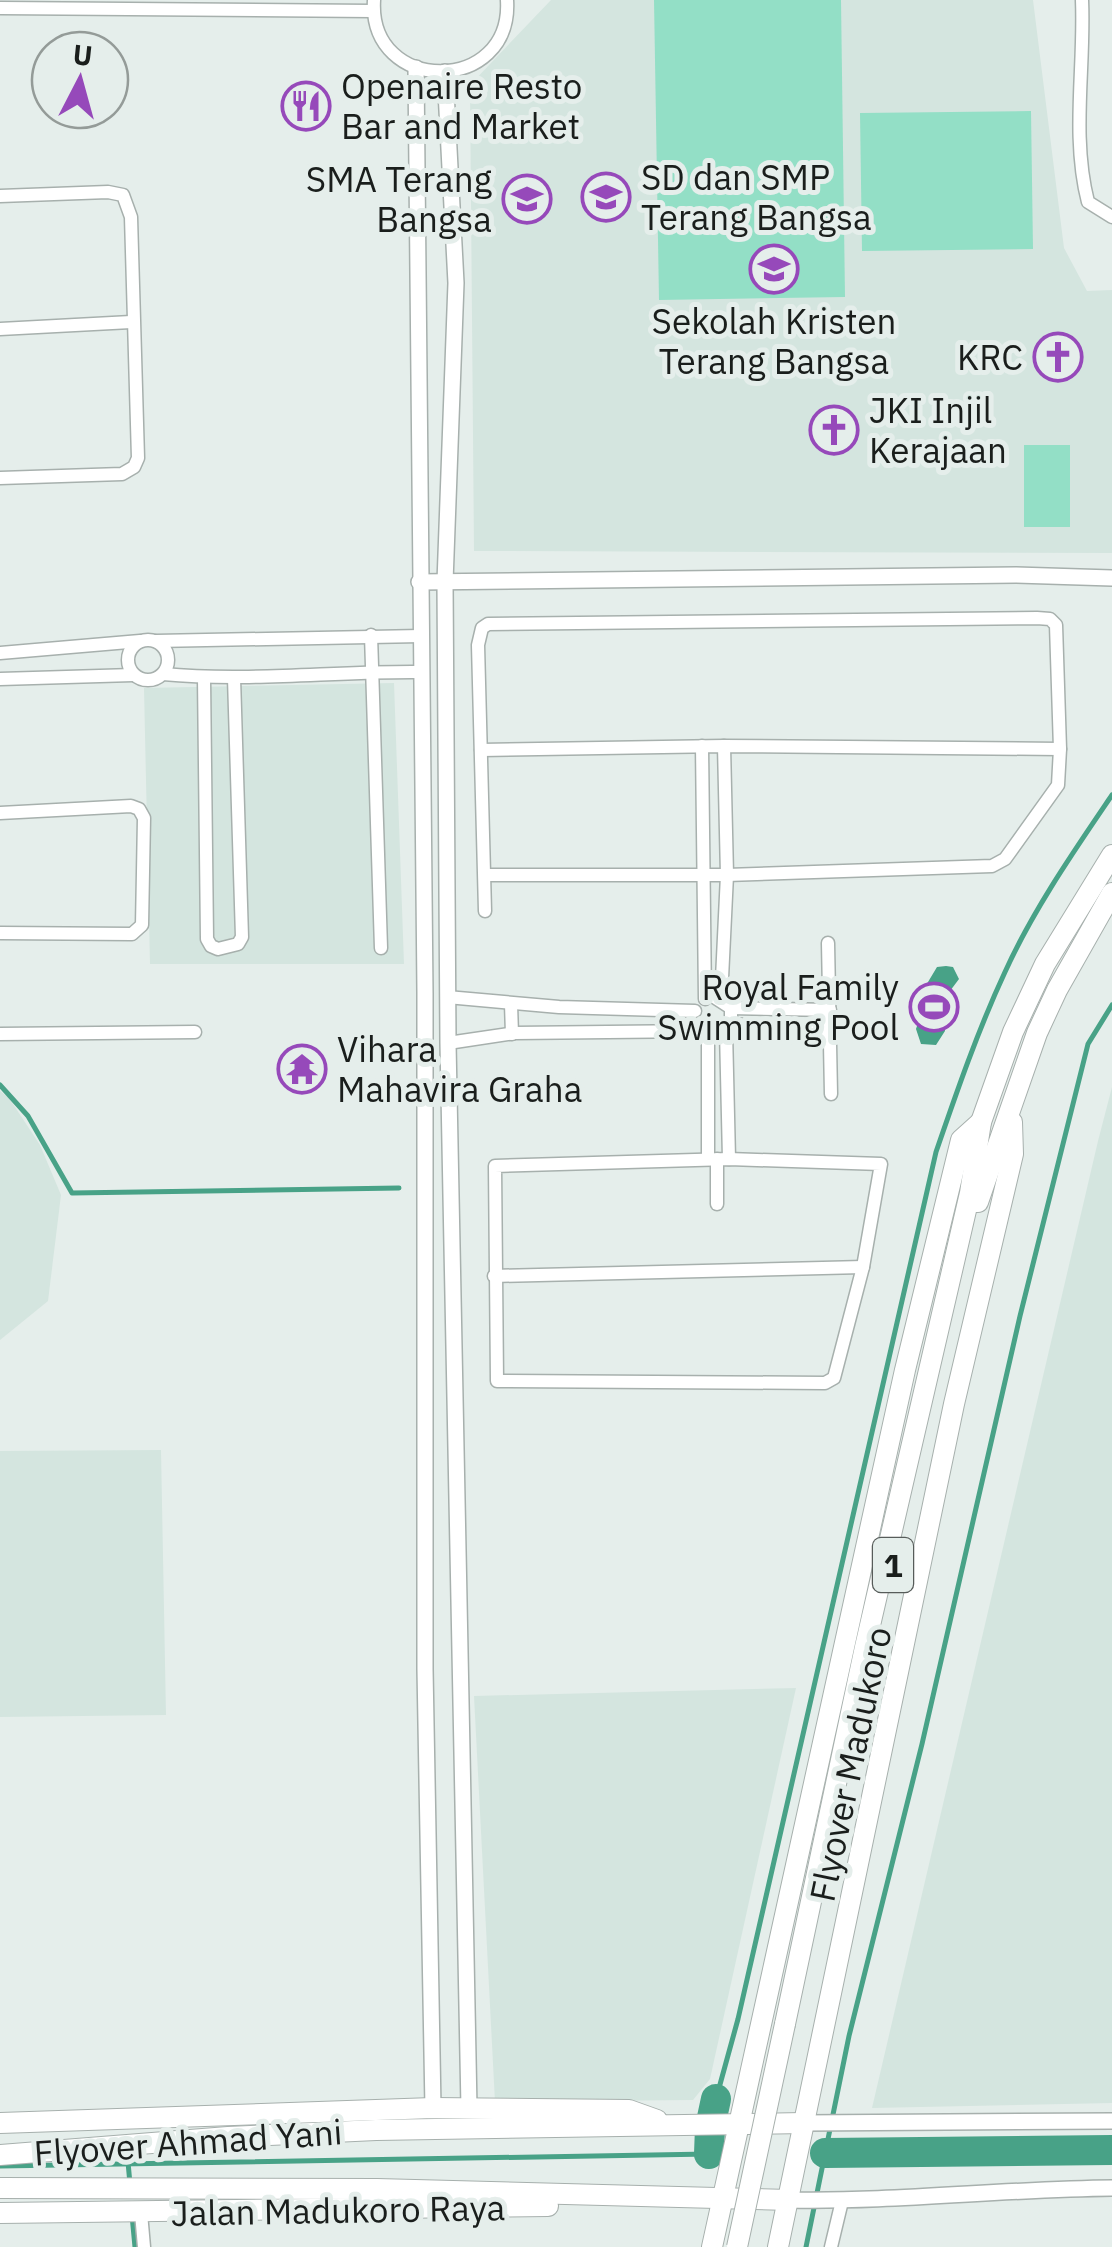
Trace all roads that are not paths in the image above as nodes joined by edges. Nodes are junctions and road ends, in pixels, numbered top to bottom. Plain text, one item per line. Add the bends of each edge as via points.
1 (507, 0) edge
2 (1082, 0) edge
3 (374, 6) edge
4 (0, 8) edge
5 (416, 68) junction
6 (445, 72) junction
7 (0, 196) edge
8 (1112, 217) edge
9 (131, 322) junction
10 (0, 329) edge
11 (0, 478) edge
12 (1112, 578) edge
13 (419, 582) junction
14 (445, 582) junction
15 (371, 635) junction
16 (421, 636) junction
17 (140, 640) junction
18 (156, 641) junction
19 (0, 653) edge
20 (372, 671) junction
21 (420, 672) junction
22 (163, 674) junction
23 (133, 675) junction
24 (204, 678) junction
25 (234, 678) junction
26 (0, 679) edge
27 (702, 746) junction
28 (724, 746) junction
29 (1060, 749) junction
30 (481, 750) junction
31 (0, 813) edge
32 (1112, 856) edge
33 (705, 874) junction
34 (484, 875) junction
35 (727, 875) junction
36 (1112, 893) edge
37 (484, 912) dead end
38 (0, 933) edge
39 (828, 943) dead end
40 (381, 948) dead end
41 (447, 997) junction
42 (705, 999) junction
43 (726, 1003) junction
44 (511, 1004) junction
45 (560, 1007) junction
46 (695, 1010) junction
47 (830, 1010) junction
48 (728, 1027) junction
49 (831, 1031) junction
50 (196, 1032) dead end
51 (560, 1032) junction
52 (704, 1033) junction
53 (0, 1034) edge
54 (512, 1034) junction
55 (448, 1044) junction
56 (831, 1094) dead end
57 (1012, 1110) junction
58 (981, 1122) junction
59 (718, 1159) junction
60 (717, 1204) dead end
61 (863, 1267) junction
62 (494, 1276) junction
63 (790, 2025) junction
64 (433, 2108) junction
65 (469, 2108) junction
66 (1112, 2121) edge
67 (815, 2122) junction
68 (0, 2123) edge
69 (738, 2124) junction
70 (678, 2125) junction
71 (0, 2155) edge
72 (0, 2188) edge
73 (1112, 2188) edge
74 (378, 2189) joint
75 (675, 2197) junction
76 (722, 2198) junction
77 (799, 2200) junction
78 (839, 2200) junction
79 (0, 2212) edge
80 (137, 2213) junction
81 (144, 2247) edge
82 (712, 2247) edge
83 (736, 2247) edge
84 (747, 2247) edge
85 (778, 2247) edge
86 (831, 2247) edge

1 - 6 street via 493,48 470,66
2 - 8 street via 1084,184 1088,202
3 - 4 street
3 - 5 street via 382,40
5 - 6 street
5 - 13 street
6 - 14 street via 456,282
7 - 9 street via 123,196 131,217
9 - 10 street
9 - 11 street via 134,467 122,474
12 - 14 street
13 - 14 street
13 - 16 street
14 - 41 street
15 - 16 street
15 - 18 street
15 - 20 street
16 - 21 street
17 - 18 street
17 - 19 street
17 - 23 street via 127,660
18 - 22 street via 168,660
20 - 21 street
20 - 25 street
20 - 40 street
21 - 64 street
22 - 23 street via 149,680
22 - 24 street
23 - 26 street
24 - 25 street
24 - 25 street via 207,939 218,949 242,937
27 - 28 street
27 - 30 street
27 - 33 street
28 - 29 street
28 - 35 street
29 - 30 street via 1057,631 1050,620 1037,618 488,624 478,645
29 - 35 street via 1058,785 1005,859 992,866
30 - 34 street
31 - 38 street via 130,806 144,818 138,931
32 - 58 highway, 1 via 1045,964
33 - 34 street
33 - 35 street
33 - 42 street
34 - 37 street
35 - 43 street
36 - 57 highway, 1 via 1050,1004
39 - 47 street
41 - 44 street
41 - 55 street
42 - 43 street
42 - 46 street
43 - 47 street
43 - 48 street
44 - 45 street
44 - 54 street
45 - 46 street
45 - 51 street
46 - 52 street
47 - 49 street
48 - 49 street
48 - 52 street
48 - 59 street
49 - 56 street
50 - 53 street
51 - 52 street
51 - 54 street
52 - 59 street
54 - 55 street
55 - 65 street
57 - 63 highway, Flyover Madukoro / 1 via 975,1214
57 - 67 highway via 1013,1154 950,1424
58 - 63 highway, Flyover Madukoro / 1
58 - 69 highway via 961,1140 909,1351
59 - 60 street
59 - 61 street via 881,1164
59 - 62 street via 495,1166
61 - 62 street
61 - 62 street via 839,1369 825,1383 499,1382
63 - 83 highway, Flyover Madukoro / 1, bridge
63 - 84 highway, Flyover Madukoro / 1
64 - 65 highway
64 - 68 highway
65 - 70 highway via 629,2110
66 - 67 street
67 - 69 highway
67 - 77 highway
69 - 70 highway
69 - 76 highway
70 - 71 highway, Flyover Ahmad Yani via 228,2136
72 - 74 highway, Flyover Ahmad Yani
73 - 78 street, Jalan Madukoro Raya
74 - 75 highway, Jalan Madukoro Raya
75 - 76 highway, Jalan Madukoro Raya
75 - 80 highway, Jalan Madukoro Raya via 641,2206
76 - 77 highway, Jalan Madukoro Raya
76 - 82 highway
77 - 78 street, Jalan Madukoro Raya
77 - 85 highway
78 - 86 street
79 - 80 highway, Jalan Madukoro Raya
80 - 81 street

